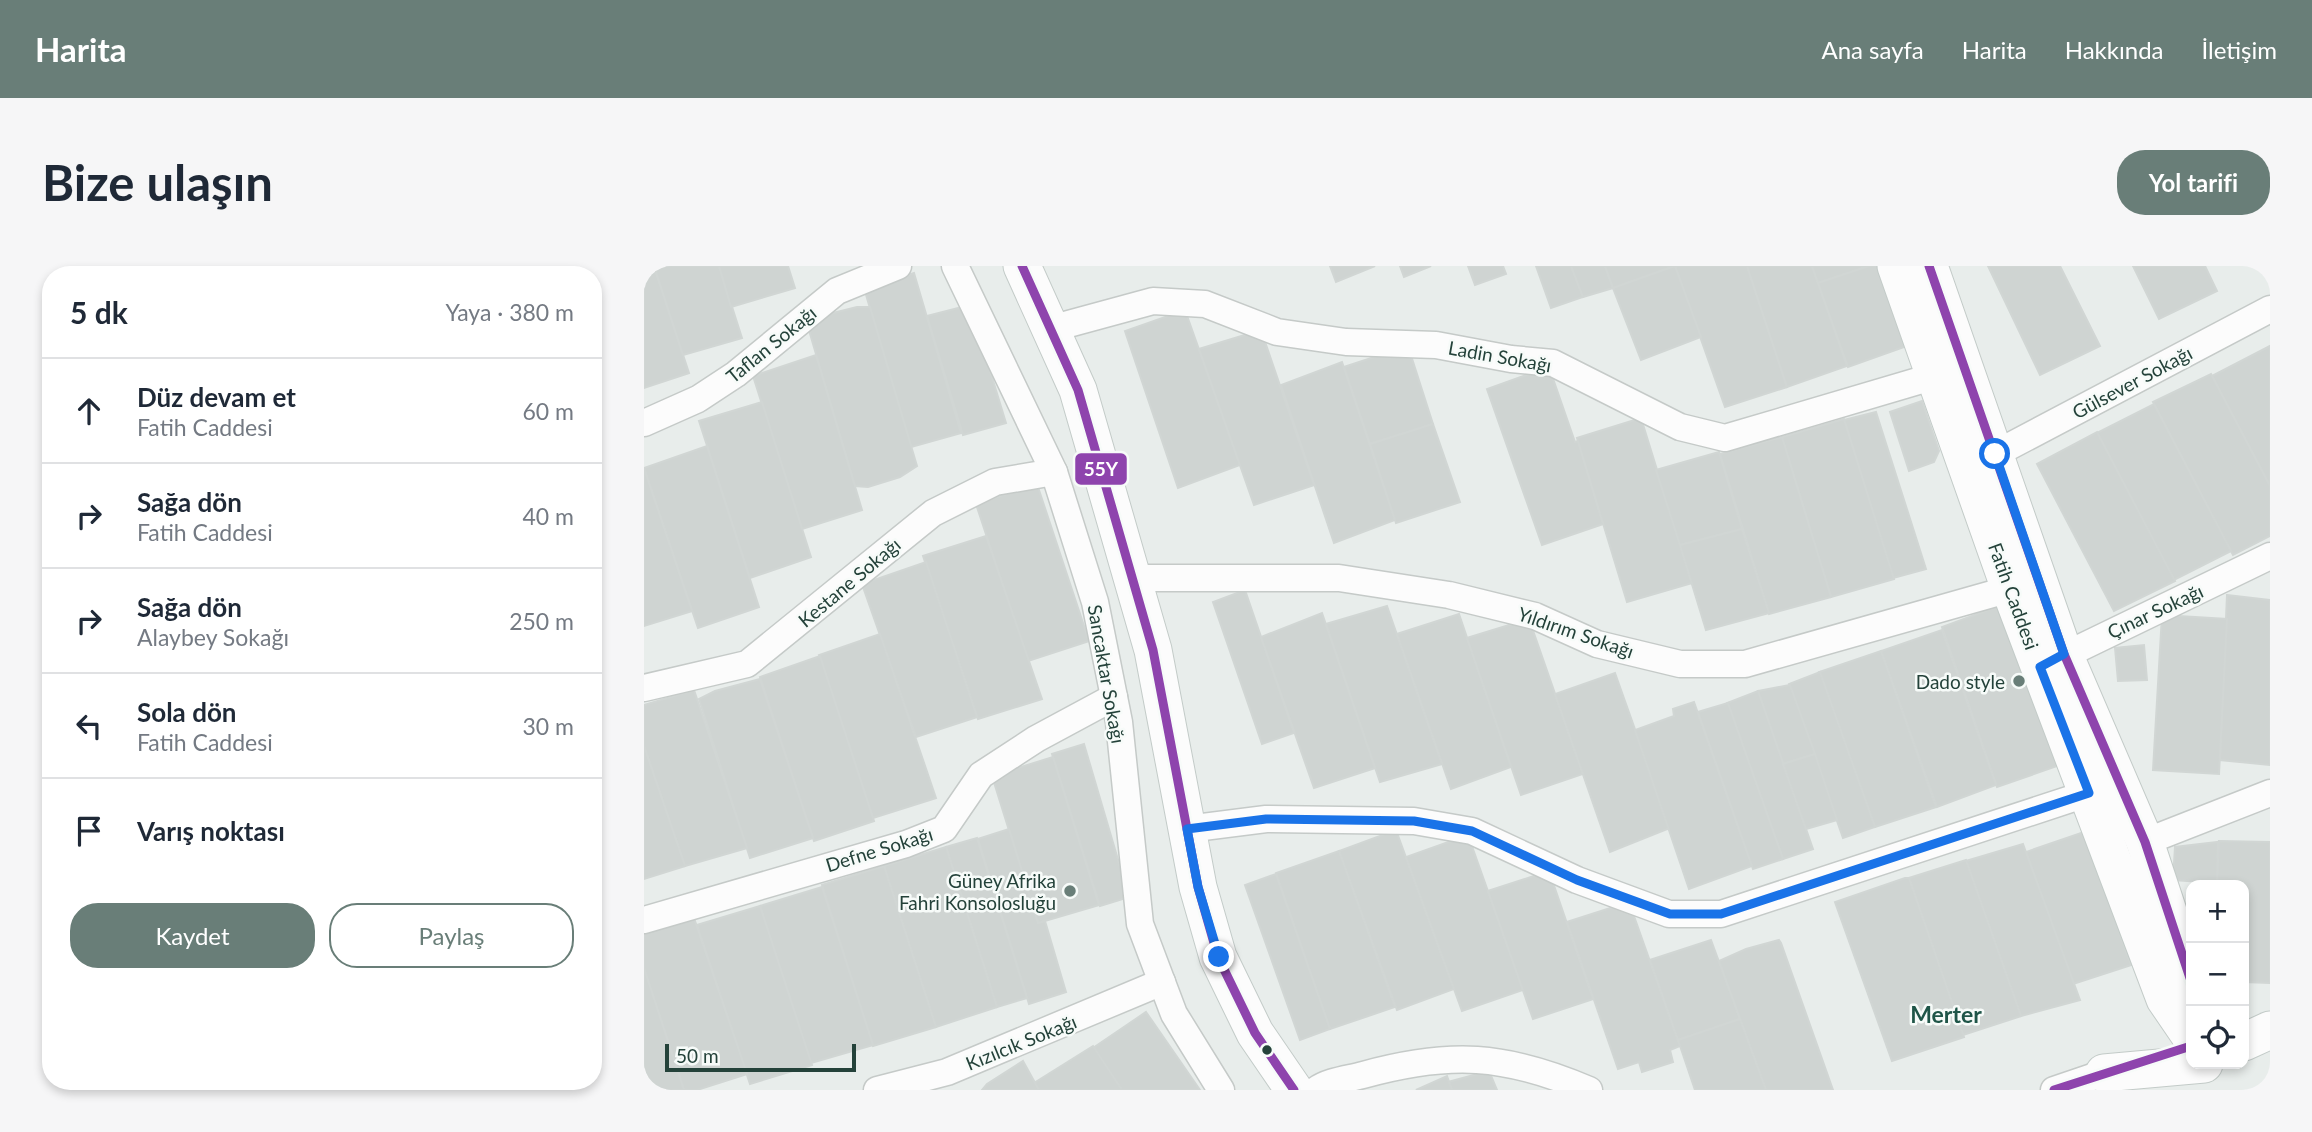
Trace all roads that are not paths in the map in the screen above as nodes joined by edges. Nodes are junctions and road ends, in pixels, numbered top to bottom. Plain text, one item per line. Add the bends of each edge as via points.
1 (898, 266) edge
2 (955, 266) edge
3 (1022, 266) edge
4 (1896, 266) edge
5 (1928, 266) edge
6 (2270, 309) edge
7 (1050, 329) junction
8 (1935, 376) junction
9 (644, 423) edge
10 (1995, 454) junction
11 (1054, 472) junction
12 (2270, 556) edge
13 (1132, 579) junction
14 (2010, 589) junction
15 (2052, 661) junction
16 (644, 688) edge
17 (1114, 697) junction
18 (2089, 793) junction
19 (2270, 793) edge
20 (1187, 829) junction
21 (2145, 842) junction
22 (644, 920) edge
23 (2186, 966) edge
24 (1162, 982) junction
25 (2249, 1014) edge
26 (2270, 1016) edge
27 (2186, 1030) edge
28 (2270, 1030) edge
29 (2249, 1040) edge
30 (2186, 1048) edge
31 (2186, 1066) edge
32 (2207, 1069) edge
33 (2104, 1073) junction
34 (877, 1090) edge
35 (1221, 1090) edge
36 (1294, 1090) edge
37 (1317, 1090) edge
38 (1589, 1090) edge
39 (2054, 1090) edge
40 (2216, 1090) edge

1 - 9 street, Taflan Sokağı via 837,290 736,374 698,399
2 - 11 street, Sancaktar Sokağı
3 - 7 main road
4 - 8 main road, Fatih Caddesi
5 - 10 main road, Fatih Caddesi
6 - 10 street, Gülsever Sokağı
7 - 8 street, Ladin Sokağı via 1153,301 1205,304 1277,332 1346,342 1436,345 1553,363 1680,427 1725,438
7 - 13 main road via 1078,390
8 - 14 main road, Fatih Caddesi
10 - 15 main road, Fatih Caddesi
11 - 16 street, Kestane Sokağı via 995,482 933,513 747,664
11 - 17 street, Sancaktar Sokağı via 1095,602
12 - 15 street, Çınar Sokağı
13 - 14 street, Yıldırım Sokağı via 1339,579 1449,595 1535,616 1597,644 1680,664 1745,664
13 - 20 main road via 1153,650
14 - 15 main road, Fatih Caddesi
15 - 18 main road, Fatih Caddesi
15 - 21 main road, Fatih Caddesi
17 - 22 street, Defne Sokağı via 981,775 944,829
17 - 24 street, Sancaktar Sokağı via 1140,924
18 - 20 street via 1721,914 1670,914 1577,880 1472,831 1414,821 1266,819
18 - 27 main road, Fatih Caddesi via 2165,999
19 - 21 street
20 - 36 main road via 1219,957 1255,1033
21 - 23 main road, Fatih Caddesi
24 - 34 street, Kızılcık Sokağı via 947,1072
24 - 35 street, Sancaktar Sokağı via 1174,1014
25 - 26 main road
28 - 29 main road
30 - 33 main road
31 - 33 main road
32 - 40 main road
33 - 39 street
37 - 38 street via 1412,1062 1480,1058 1525,1065

